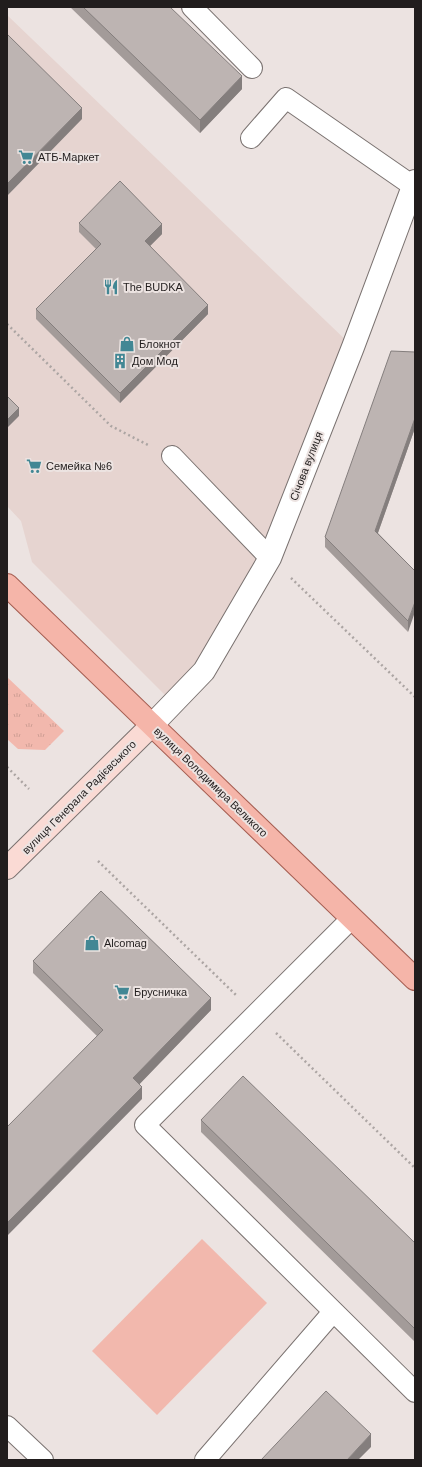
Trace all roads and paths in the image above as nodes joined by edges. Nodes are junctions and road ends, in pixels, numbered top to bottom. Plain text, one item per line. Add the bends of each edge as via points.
1 (192, 7) edge
2 (252, 68) dead end
3 (251, 138) dead end
4 (414, 184) edge
5 (7, 324) edge
6 (172, 456) joint
7 (270, 558) junction
8 (7, 585) edge
9 (415, 697) edge
10 (152, 725) junction
11 (7, 767) edge
12 (29, 789) dead end
13 (7, 868) edge
14 (352, 918) junction
15 (415, 979) edge
16 (333, 1312) junction
17 (415, 1392) edge
18 (7, 1426) edge
19 (43, 1460) edge
20 (205, 1460) edge

1 - 2 lane
3 - 4 lane via 286,98
4 - 7 street, Січова вулиця
5 - 6 path via 111,426
6 - 7 lane
7 - 9 path
7 - 10 street, Січова вулиця via 204,671
8 - 10 main road, вулиця Володимира Великого
10 - 13 street, вулиця Генерала Радієвського
10 - 14 main road, вулиця Володимира Великого
11 - 12 path
14 - 15 main road, вулиця Володимира Великого
14 - 16 lane via 145,1125
16 - 17 lane
16 - 20 lane
18 - 19 lane

